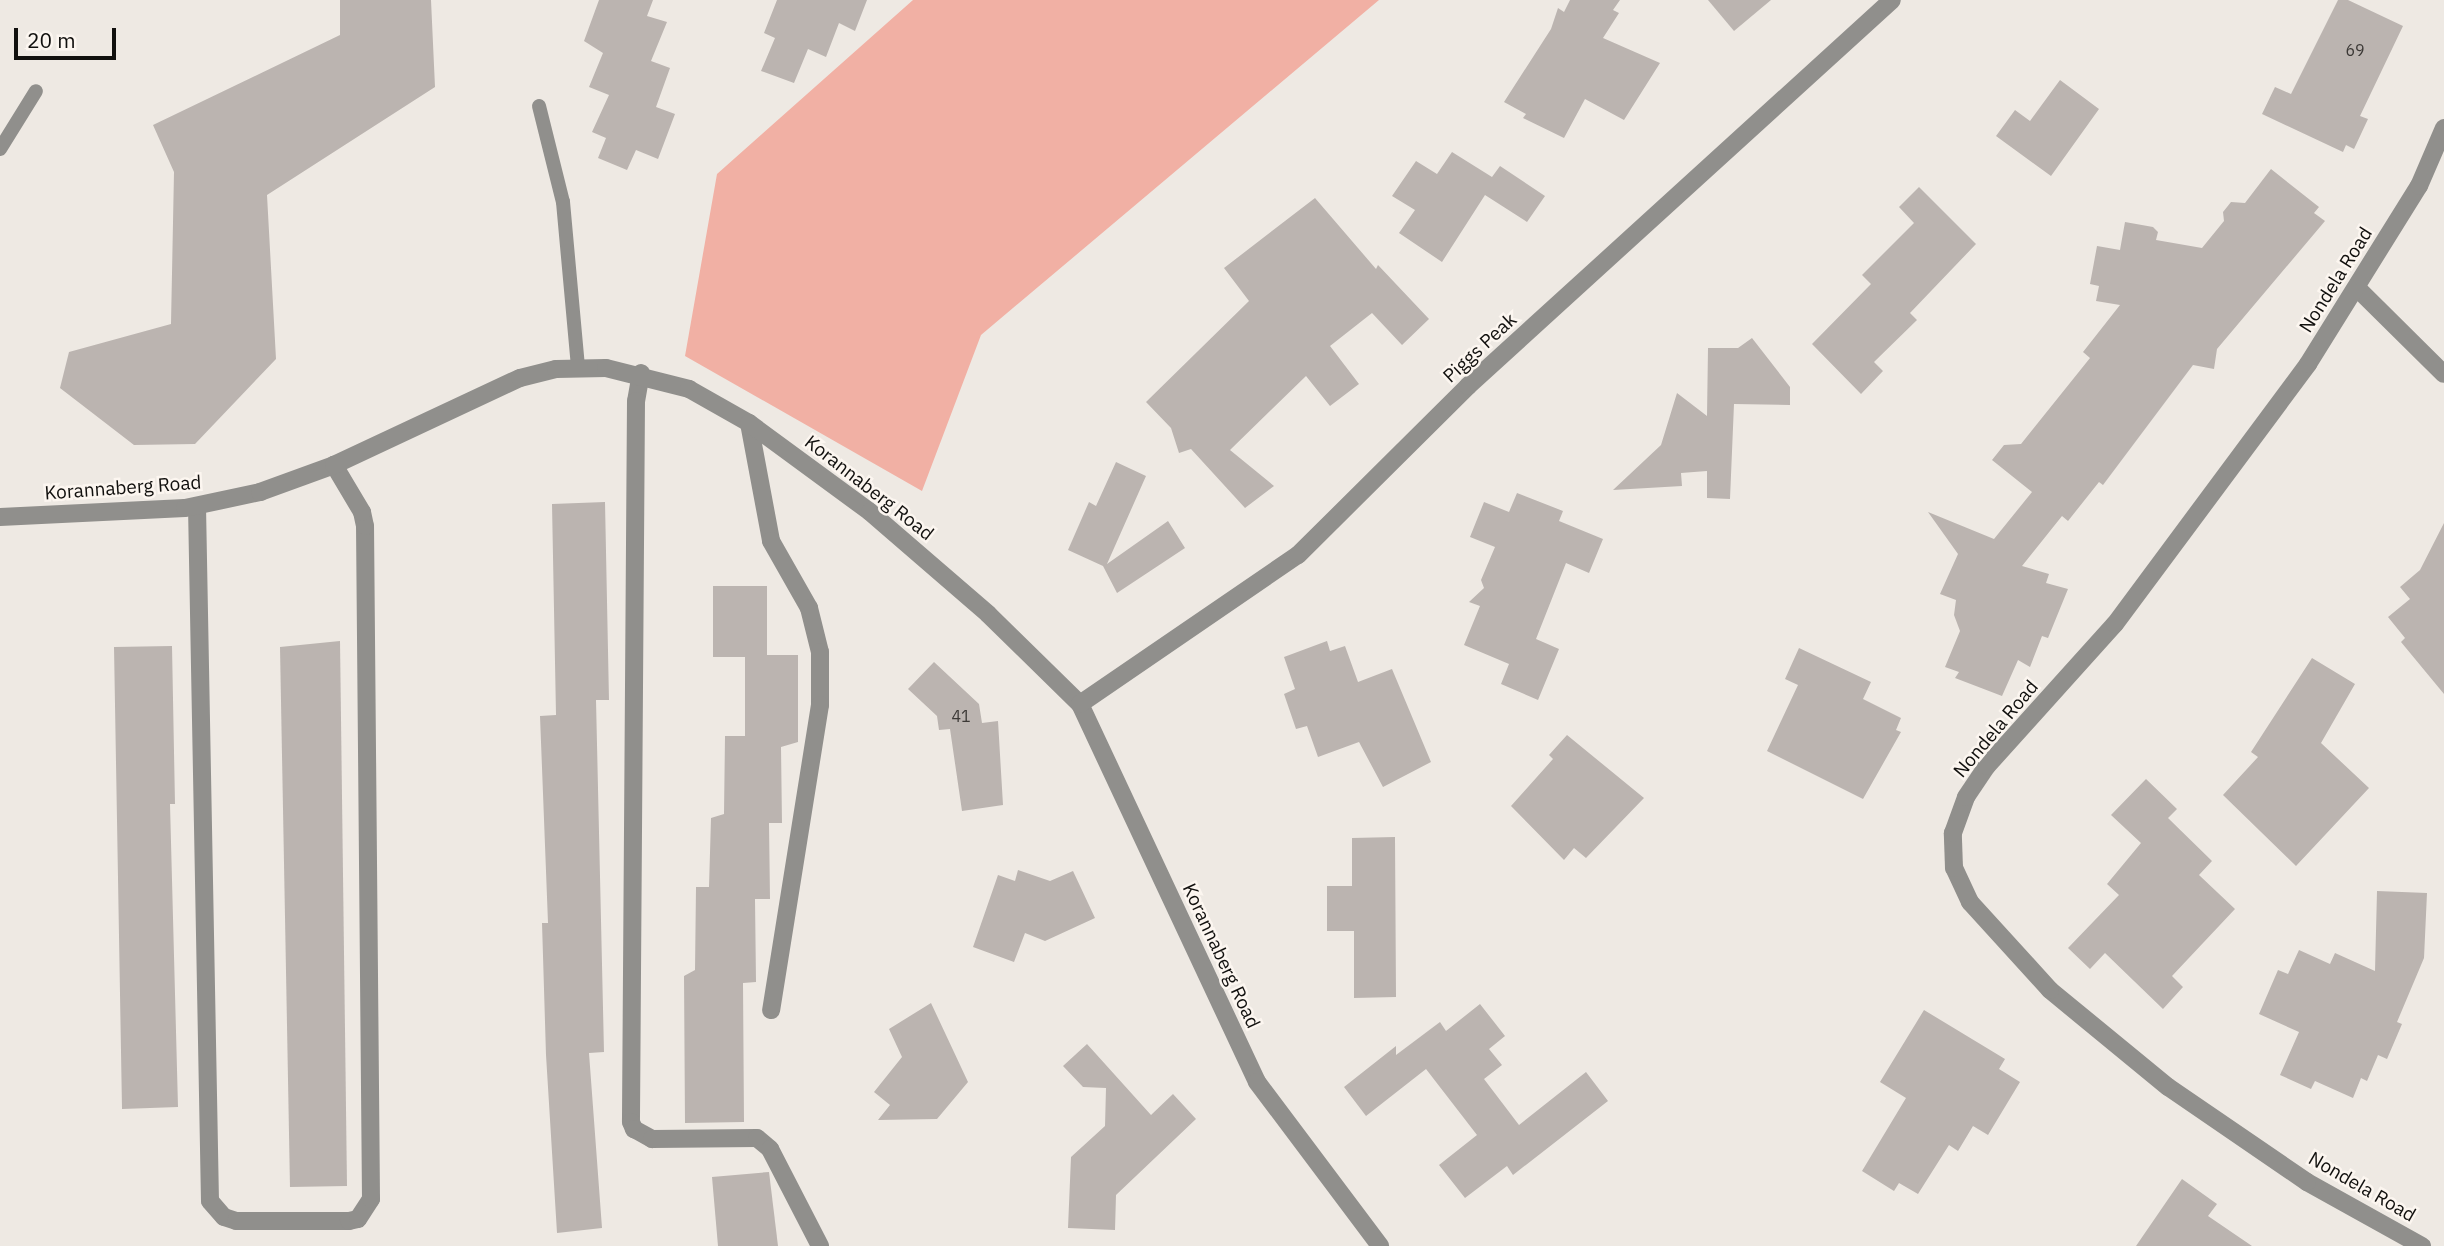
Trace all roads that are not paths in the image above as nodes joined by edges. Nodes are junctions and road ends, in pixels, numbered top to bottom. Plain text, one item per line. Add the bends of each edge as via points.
1 (1892, 0) edge
2 (36, 90) dead end
3 (539, 106) dead end
4 (2444, 128) edge
5 (0, 149) edge
6 (2357, 288) junction
7 (578, 367) junction
8 (641, 373) junction
9 (2444, 374) edge
10 (749, 423) junction
11 (334, 465) junction
12 (197, 506) junction
13 (0, 517) edge
14 (1080, 704) junction
15 (771, 1010) dead end
16 (820, 1246) edge
17 (1380, 1246) edge
18 (2422, 1246) edge

1 - 14 street, Piggs Peak via 1468,386 1298,555
2 - 5 lane
3 - 7 lane via 563,202
4 - 6 street, Nondela Road via 2419,186
6 - 9 street
6 - 18 street, Nondela Road via 2231,473 2115,624 1980,776 1966,797 1953,833 1954,868 1970,902 2007,947 2050,990 2157,1078 2307,1182
7 - 8 street, Korannaberg Road
7 - 11 street, Korannaberg Road via 520,378
8 - 10 street, Korannaberg Road via 689,389
8 - 16 street via 636,401 631,1122 634,1129 652,1139 757,1138 770,1149
10 - 14 street, Korannaberg Road via 886,526 998,622
10 - 15 street via 771,541 808,608 820,652 820,705
11 - 12 street, Korannaberg Road via 260,492
11 - 12 street via 362,512 365,526 371,1199 358,1219 349,1221 236,1221 224,1217 210,1201
12 - 13 street, Korannaberg Road
14 - 17 street, Korannaberg Road via 1257,1082

